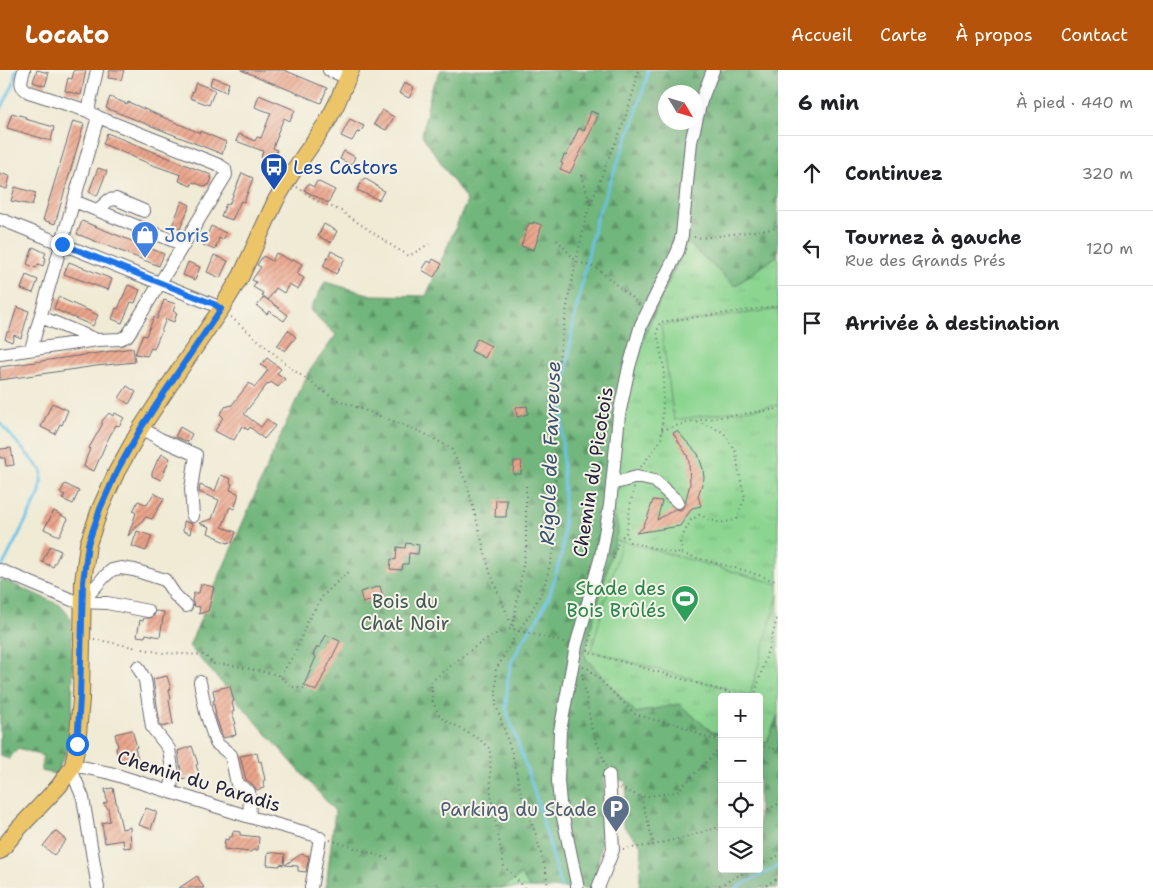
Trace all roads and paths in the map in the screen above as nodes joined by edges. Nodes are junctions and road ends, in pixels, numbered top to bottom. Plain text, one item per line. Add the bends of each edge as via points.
1 (24, 70) edge
2 (97, 70) edge
3 (329, 70) edge
4 (638, 70) edge
5 (713, 70) edge
6 (349, 74) edge
7 (93, 114) junction
8 (582, 175) dead end
9 (287, 181) junction
10 (74, 201) junction
11 (590, 205) junction
12 (98, 210) junction
13 (144, 211) dead end
14 (0, 219) edge
15 (778, 228) edge
16 (682, 235) junction
17 (557, 240) dead end
18 (62, 244) junction
19 (429, 244) dead end
20 (184, 245) junction
21 (576, 261) junction
22 (160, 282) junction
23 (778, 306) edge
24 (221, 309) junction
25 (648, 311) junction
26 (41, 317) junction
27 (97, 340) junction
28 (32, 348) junction
29 (0, 354) edge
30 (778, 410) edge
31 (141, 428) junction
32 (526, 482) dead end
33 (612, 482) junction
34 (678, 502) dead end
35 (193, 516) dead end
36 (626, 534) dead end
37 (682, 554) dead end
38 (610, 566) dead end
39 (0, 570) edge
40 (351, 570) dead end
41 (778, 582) edge
42 (82, 602) junction
43 (186, 606) dead end
44 (148, 611) dead end
45 (778, 616) edge
46 (513, 628) junction
47 (519, 630) junction
48 (592, 632) dead end
49 (82, 637) junction
50 (576, 646) junction
51 (575, 665) junction
52 (138, 667) dead end
53 (280, 676) junction
54 (200, 682) dead end
55 (308, 689) dead end
56 (731, 693) edge
57 (755, 693) edge
58 (718, 739) edge
59 (763, 746) edge
60 (778, 750) edge
61 (718, 752) edge
62 (72, 767) junction
63 (609, 775) joint
64 (618, 788) dead end
65 (170, 792) junction
66 (641, 797) junction
67 (778, 804) edge
68 (763, 812) edge
69 (250, 818) junction
70 (718, 827) edge
71 (317, 836) junction
72 (654, 845) junction
73 (613, 850) junction
74 (0, 851) edge
75 (778, 856) edge
76 (392, 860) dead end
77 (763, 863) edge
78 (743, 873) edge
79 (778, 878) edge
80 (98, 888) edge
81 (311, 888) edge
82 (525, 888) edge
83 (548, 888) edge
84 (577, 888) edge
85 (598, 888) edge
86 (715, 888) edge
87 (762, 888) edge

1 - 7 street via 23,89
2 - 7 street
3 - 6 street
4 - 11 path via 624,122
5 - 16 street, Chemin du Picotois via 691,142
6 - 9 main road via 327,122
7 - 10 street
7 - 20 street via 225,169 226,175
8 - 11 path
9 - 19 path via 319,202 341,211 409,256
9 - 24 main road via 241,276
10 - 12 street
10 - 18 street
11 - 21 path
12 - 13 street via 109,200 116,199
12 - 20 street
14 - 18 street
15 - 16 path via 702,238
16 - 25 street, Chemin du Picotois via 678,251
17 - 21 path
18 - 22 street
18 - 26 street
20 - 22 street
21 - 25 path via 598,269
21 - 47 path via 560,351 554,418 554,550 543,590
22 - 24 street
22 - 27 street via 127,336
23 - 30 path via 660,322 657,332 664,368 662,430 693,421
24 - 31 main road
24 - 46 path via 292,369 334,398 421,432 451,448 467,484 490,572
25 - 33 street, Chemin du Picotois via 629,367 619,415
26 - 27 street
26 - 28 street
27 - 28 street
28 - 29 street
31 - 35 street via 196,455 191,488
31 - 42 main road via 117,471 88,544
32 - 46 path via 526,547
33 - 34 street via 637,477 655,480
33 - 50 street, Chemin du Picotois via 601,556
36 - 38 path via 619,539
37 - 41 path
39 - 42 street
40 - 53 path via 322,597
42 - 43 street via 104,576 121,568 165,580
42 - 44 street
42 - 49 main road
45 - 57 path
46 - 47 path
46 - 82 path via 480,643 431,682 433,702 440,717 479,739 490,750 491,797 504,866
47 - 50 path
47 - 83 path via 496,670 496,705
48 - 56 path via 588,652
49 - 53 path via 162,653 205,655 214,664
49 - 62 main road via 77,744
50 - 51 street, Chemin du Picotois
51 - 58 path via 589,669 635,714
51 - 63 path via 583,674 592,730
51 - 84 street, Chemin du Picotois via 560,731 558,781
52 - 65 street via 145,680 152,727 169,749 173,776
53 - 55 path via 292,687
54 - 69 street via 216,743 232,755 237,784 249,792
59 - 60 path
61 - 66 path via 677,792
62 - 65 street, Chemin du Paradis via 104,771
62 - 74 main road
62 - 80 street via 83,798
63 - 73 street
64 - 66 path
65 - 69 street, Chemin du Paradis
66 - 72 path
67 - 68 path
69 - 71 street, Chemin du Paradis
70 - 72 path
71 - 76 path
71 - 81 street
72 - 73 path
73 - 85 street
75 - 77 path
78 - 86 path
79 - 87 path

